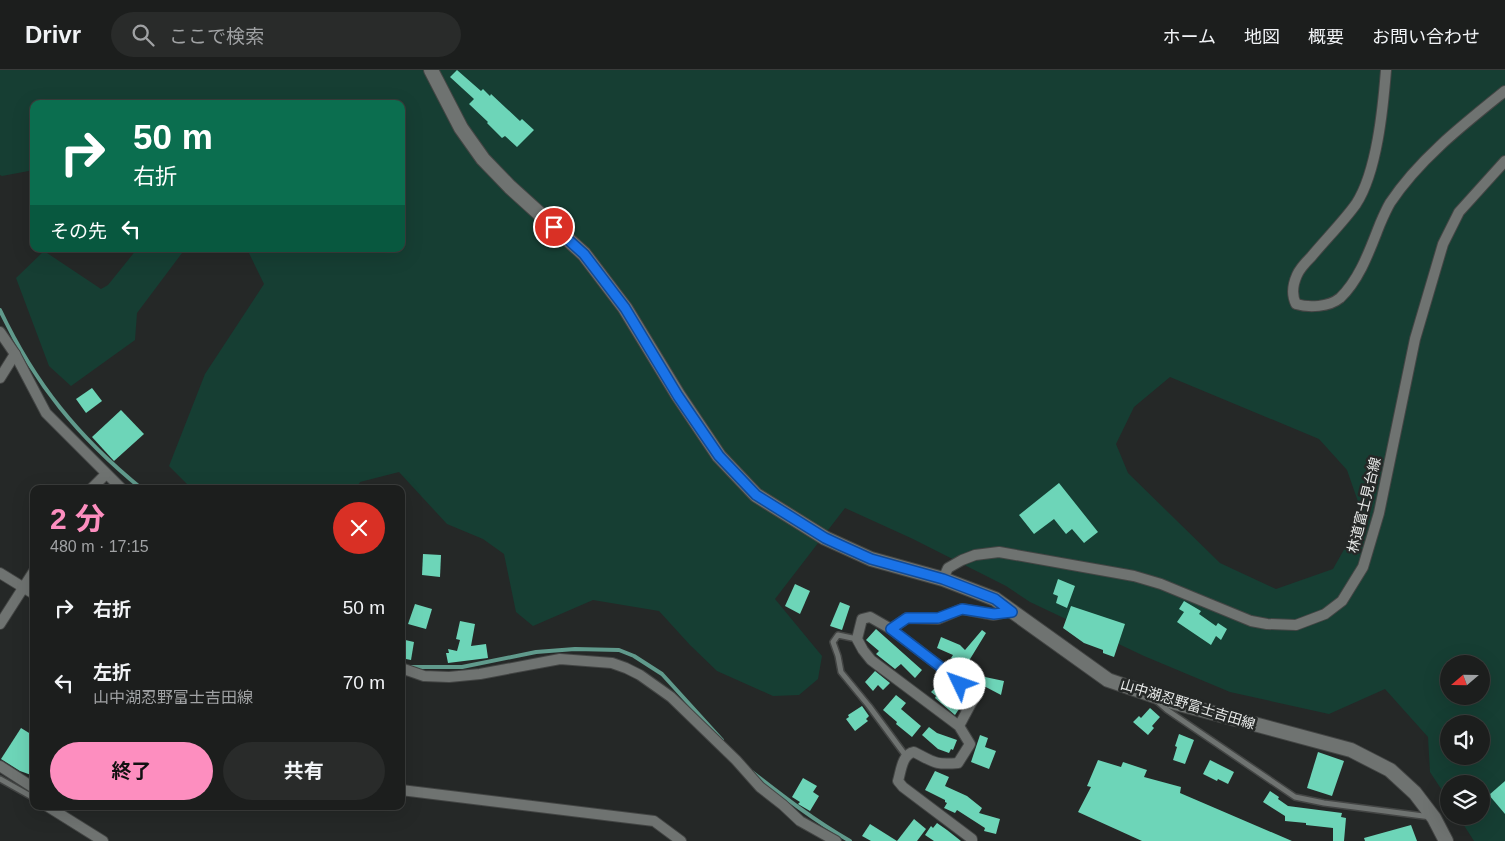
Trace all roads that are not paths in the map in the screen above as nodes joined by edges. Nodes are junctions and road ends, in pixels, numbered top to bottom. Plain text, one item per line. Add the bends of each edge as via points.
1 (431, 70) edge
2 (1386, 70) edge
3 (1505, 91) edge
4 (1505, 161) edge
5 (0, 332) edge
6 (15, 354) junction
7 (0, 378) edge
8 (106, 474) junction
9 (94, 485) edge
10 (118, 485) edge
11 (0, 573) edge
12 (30, 577) edge
13 (943, 579) junction
14 (23, 588) junction
15 (30, 592) edge
16 (1012, 612) junction
17 (0, 624) edge
18 (891, 629) junction
19 (857, 639) junction
20 (405, 669) edge
21 (1149, 694) junction
22 (959, 726) junction
23 (906, 756) junction
24 (0, 766) edge
25 (0, 778) edge
26 (30, 785) edge
27 (405, 790) edge
28 (30, 796) edge
29 (53, 810) edge
30 (1434, 818) junction
31 (103, 841) edge
32 (681, 841) edge
33 (836, 841) edge
34 (972, 841) edge
35 (1446, 841) edge

1 - 13 main road, 山中湖忍野富士吉田線 via 483,159 584,254 625,308 719,456 756,495 825,538 871,559
2 - 3 street via 1383,104 1368,177 1356,203 1297,273 1293,287 1296,304 1324,305 1338,299 1350,287 1389,205 1408,178 1460,128
4 - 13 street, 林道富士見台線 via 1459,212 1443,244 1411,354 1379,513 1363,567 1342,601 1325,614 1296,625 1251,621 1134,576 999,552 962,560 948,568
5 - 6 street
6 - 7 street
6 - 8 street via 46,413
8 - 9 street
8 - 10 street
11 - 14 street
12 - 14 street
13 - 16 main road, 山中湖忍野富士吉田線 via 995,599
14 - 15 street
14 - 17 street
16 - 18 street via 994,614 962,609 938,618 907,618
16 - 21 main road, 山中湖忍野富士吉田線 via 1108,680
18 - 19 street via 870,618 862,619
18 - 22 street via 946,671 974,698
19 - 22 street via 871,660
19 - 23 lane via 838,635 833,642 841,672
20 - 33 street via 424,676 449,677 560,659 612,663 626,668 672,697 760,787 800,821
21 - 30 main road, 山中湖忍野富士吉田線 via 1351,750 1390,770 1415,793
21 - 30 lane via 1167,710 1295,797
22 - 23 street via 970,744 958,763 931,762 914,752
23 - 34 street via 898,781
24 - 26 street
25 - 28 lane
27 - 32 street via 654,821
29 - 31 street
30 - 35 main road, 山中湖忍野富士吉田線

